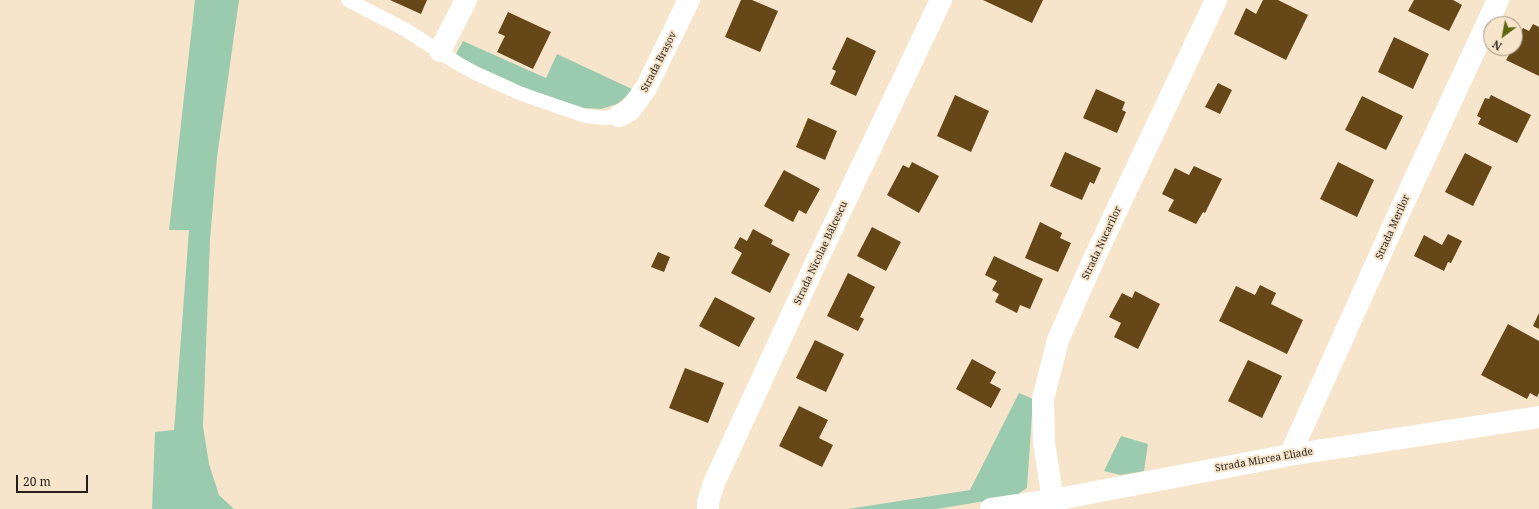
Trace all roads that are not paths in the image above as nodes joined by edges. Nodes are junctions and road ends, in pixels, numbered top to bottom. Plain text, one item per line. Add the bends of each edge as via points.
1 (348, 0) edge
2 (466, 0) edge
3 (689, 0) edge
4 (941, 0) edge
5 (1216, 0) edge
6 (1498, 0) edge
7 (440, 52) junction
8 (619, 116) joint
9 (1539, 417) edge
10 (1290, 455) junction
11 (1053, 500) junction
12 (708, 509) edge
13 (991, 509) edge

1 - 7 lane via 406,30
2 - 7 street
3 - 8 street, Strada Brașov via 646,88 630,110
4 - 12 street, Strada Nicolae Bălcescu via 714,483
5 - 11 street, Strada Nucarilor via 1058,340 1043,399 1044,442
6 - 10 street, Strada Merilor
7 - 8 lane via 475,73 519,93 585,116
9 - 10 street, Strada Mircea Eliade
10 - 11 street, Strada Mircea Eliade
11 - 13 street, Strada Mircea Eliade

